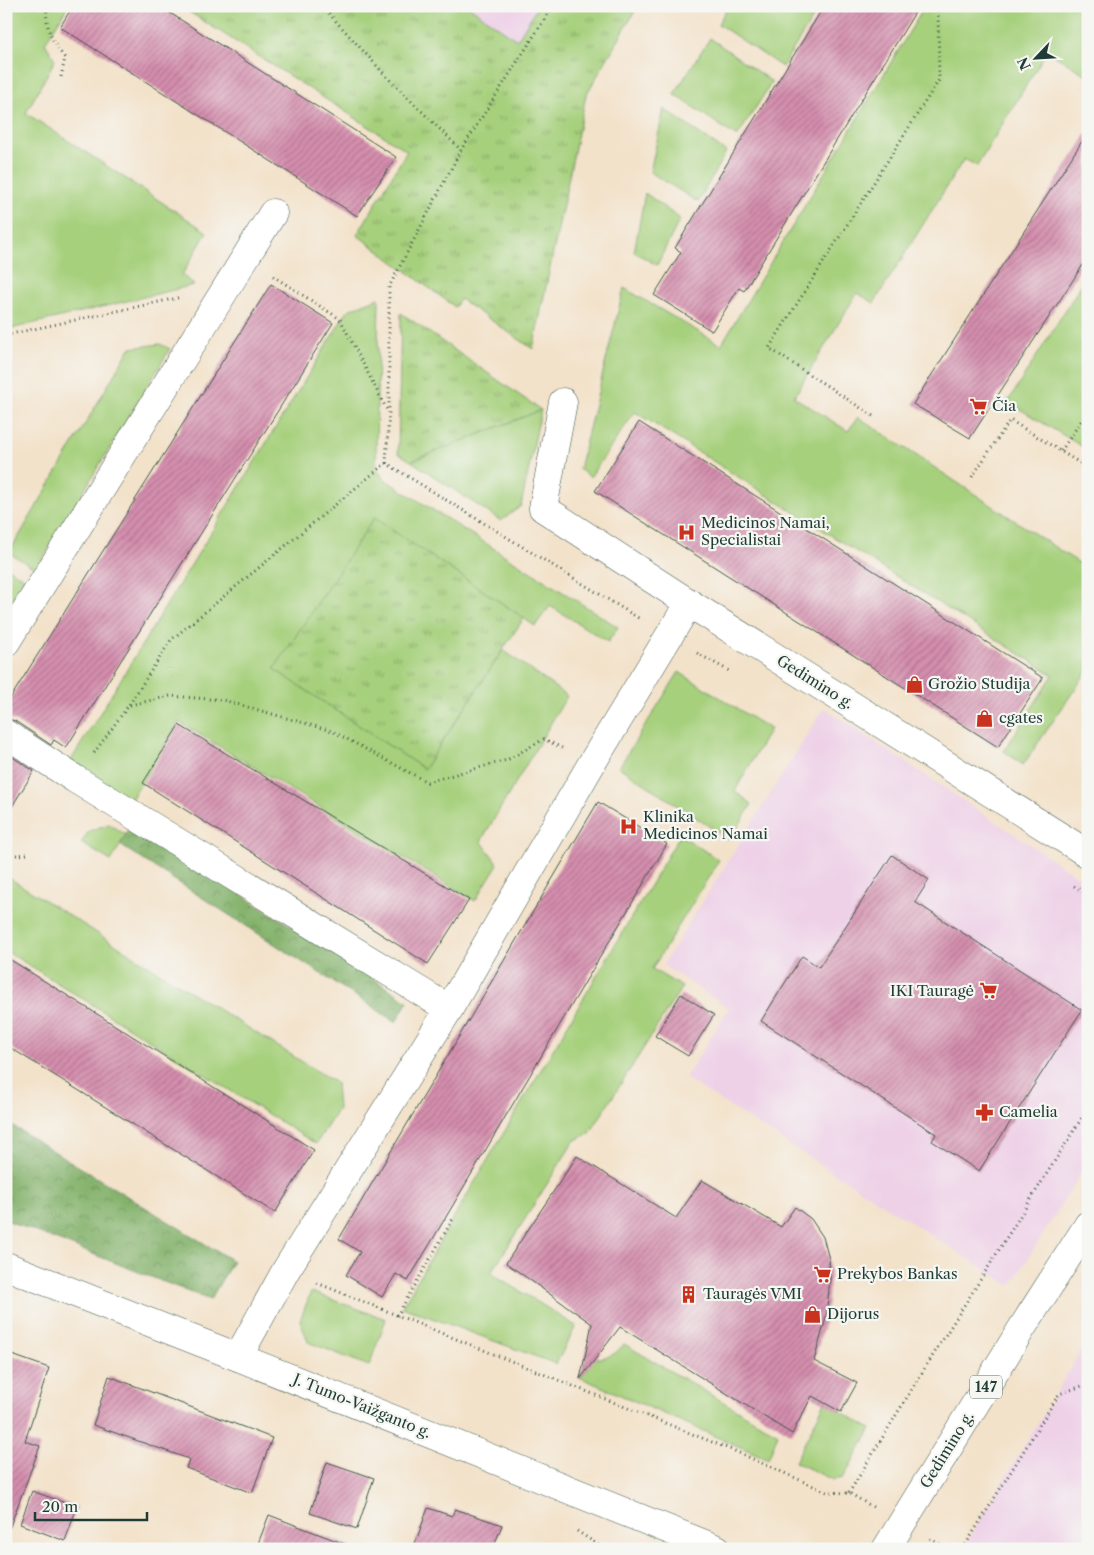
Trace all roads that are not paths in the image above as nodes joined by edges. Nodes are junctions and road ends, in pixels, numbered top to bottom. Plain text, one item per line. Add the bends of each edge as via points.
1 (273, 212) dead end
2 (563, 402) dead end
3 (689, 603) junction
4 (6, 642) edge
5 (6, 734) edge
6 (1088, 854) edge
7 (449, 1009) junction
8 (1088, 1225) edge
9 (6, 1266) edge
10 (238, 1357) junction
11 (717, 1549) edge
12 (886, 1549) edge

1 - 4 street
2 - 3 street, Gedimino g. via 543,508
3 - 6 street, Gedimino g.
3 - 7 street
5 - 7 street
7 - 10 street via 286,1270
8 - 12 street, Gedimino g. / 147
9 - 10 street, J. Tumo-Vaižganto g.
10 - 11 street, J. Tumo-Vaižganto g.

